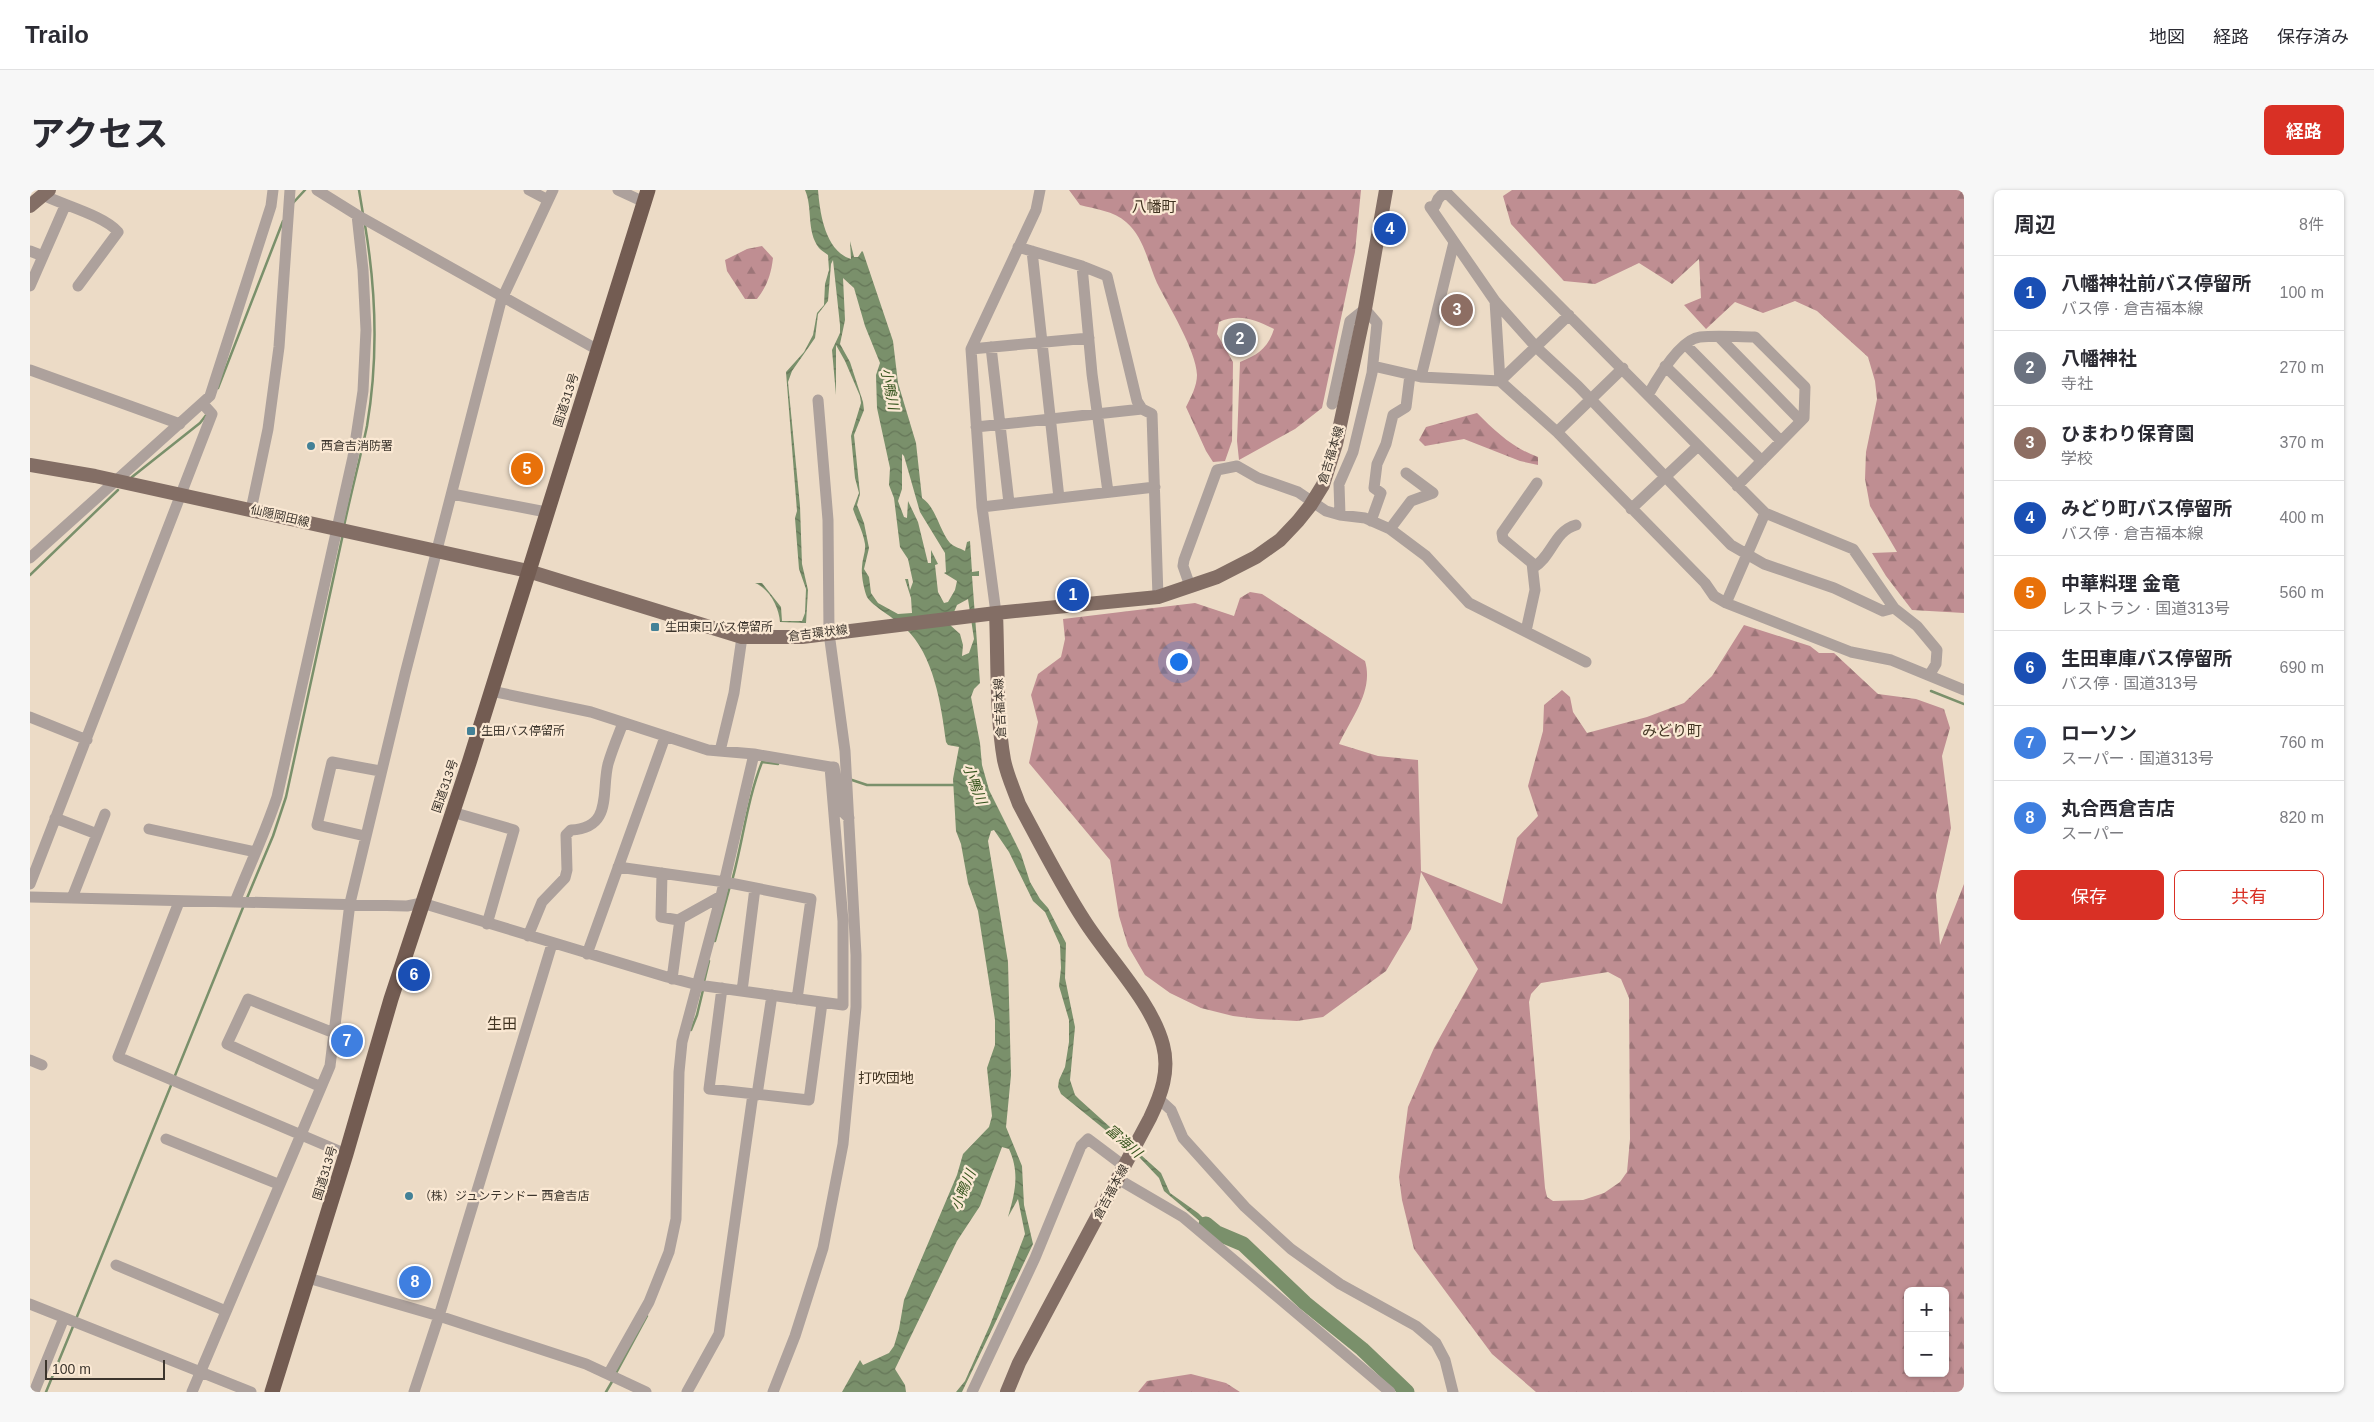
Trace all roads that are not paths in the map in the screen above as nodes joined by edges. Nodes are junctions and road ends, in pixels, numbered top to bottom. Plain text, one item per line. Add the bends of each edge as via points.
1 (272, 190) edge
2 (318, 190) edge
3 (529, 190) edge
4 (618, 190) edge
5 (1040, 190) edge
6 (1386, 190) edge
7 (1445, 190) edge
8 (46, 192) edge
9 (289, 194) edge
10 (550, 195) edge
11 (646, 196) edge
12 (30, 206) edge
13 (65, 206) junction
14 (359, 216) junction
15 (1454, 242) junction
16 (1018, 247) junction
17 (30, 250) edge
18 (1032, 251) junction
19 (43, 256) junction
20 (1082, 266) junction
21 (30, 286) edge
22 (78, 286) dead end
23 (504, 297) junction
24 (1495, 301) junction
25 (1365, 309) junction
26 (1569, 315) junction
27 (1089, 338) junction
28 (1720, 338) junction
29 (1042, 342) junction
30 (1686, 345) junction
31 (991, 347) junction
32 (1536, 347) junction
33 (971, 349) junction
34 (598, 350) junction
35 (1373, 366) junction
36 (1665, 366) junction
37 (1623, 368) junction
38 (30, 370) edge
39 (1415, 376) junction
40 (1500, 381) junction
41 (1648, 395) junction
42 (818, 400) dead end
43 (1592, 400) junction
44 (203, 404) junction
45 (1332, 404) dead end
46 (1142, 409) junction
47 (1098, 414) junction
48 (1050, 420) junction
49 (1801, 421) junction
50 (180, 424) junction
51 (1001, 425) junction
52 (976, 427) junction
53 (1557, 432) junction
54 (1781, 441) junction
55 (1698, 446) junction
56 (1762, 461) junction
57 (30, 465) edge
58 (1406, 473) dead end
59 (1665, 477) junction
60 (117, 481) junction
61 (1538, 483) dead end
62 (1737, 486) junction
63 (1154, 487) junction
64 (1108, 492) junction
65 (181, 494) junction
66 (452, 494) junction
67 (1059, 498) junction
68 (1009, 503) junction
69 (982, 507) junction
70 (1631, 509) junction
71 (252, 510) junction
72 (546, 512) junction
73 (1765, 513) junction
74 (1340, 515) junction
75 (1371, 521) junction
76 (1576, 525) dead end
77 (1390, 529) junction
78 (341, 530) junction
79 (437, 550) junction
80 (1747, 556) junction
81 (30, 558) edge
82 (1533, 568) junction
83 (528, 571) junction
84 (1190, 586) junction
85 (1158, 597) junction
86 (1726, 604) junction
87 (1894, 608) junction
88 (996, 612) junction
89 (1526, 631) junction
90 (834, 632) junction
91 (742, 637) junction
92 (1586, 662) dead end
93 (1930, 674) junction
94 (1964, 690) edge
95 (491, 691) junction
96 (30, 717) edge
97 (623, 723) junction
98 (666, 737) junction
99 (86, 740) junction
100 (720, 750) junction
101 (754, 754) junction
102 (830, 766) junction
103 (380, 772) junction
104 (452, 812) junction
105 (106, 814) dead end
106 (55, 818) junction
107 (849, 818) junction
108 (148, 829) dead end
109 (97, 834) junction
110 (365, 836) junction
111 (255, 852) junction
112 (618, 867) junction
113 (662, 873) junction
114 (725, 882) junction
115 (30, 884) edge
116 (755, 888) junction
117 (30, 896) edge
118 (721, 896) junction
119 (72, 898) junction
120 (179, 902) junction
121 (235, 902) junction
122 (350, 903) junction
123 (422, 903) junction
124 (680, 919) junction
125 (487, 924) junction
126 (528, 936) junction
127 (552, 944) junction
128 (587, 954) junction
129 (672, 978) junction
130 (698, 985) junction
131 (722, 988) junction
132 (742, 991) junction
133 (772, 995) junction
134 (797, 999) junction
135 (822, 1002) junction
136 (334, 1033) junction
137 (30, 1060) edge
138 (42, 1065) dead end
139 (321, 1087) junction
140 (755, 1094) junction
141 (1159, 1099) junction
142 (300, 1133) junction
143 (166, 1139) dead end
144 (346, 1154) junction
145 (1125, 1165) junction
146 (1118, 1179) junction
147 (278, 1184) junction
148 (116, 1265) dead end
149 (308, 1278) junction
150 (30, 1304) edge
151 (226, 1311) junction
152 (440, 1316) junction
153 (64, 1318) junction
154 (200, 1372) junction
155 (609, 1373) junction
156 (34, 1392) edge
157 (192, 1392) edge
158 (251, 1392) edge
159 (272, 1392) edge
160 (414, 1392) edge
161 (646, 1392) edge
162 (687, 1392) edge
163 (772, 1392) edge
164 (972, 1392) edge
165 (1007, 1392) edge
166 (1390, 1392) edge
167 (1453, 1392) edge

1 - 44 street via 271,206 233,330 210,396
2 - 14 street
3 - 10 street
4 - 11 street
5 - 16 street via 1036,210
6 - 25 main road, 倉吉福本線
7 - 15 street via 1435,206 1430,207
7 - 26 street
8 - 12 main road
8 - 13 street
9 - 71 street via 279,347 268,429
10 - 23 street
11 - 34 highway, 国道313号
13 - 19 street
13 - 22 street via 101,219 118,232
14 - 23 street
14 - 78 street via 366,330 362,391
15 - 24 street
15 - 39 street
16 - 18 street
16 - 33 street
17 - 19 street
18 - 20 street
18 - 29 street
19 - 21 street
20 - 27 street
20 - 46 street via 1107,276 1137,401
23 - 34 street
23 - 66 street
24 - 32 street
24 - 40 street
25 - 35 street via 1377,324
25 - 45 street via 1350,321
25 - 84 main road, 倉吉福本線 via 1332,459 1323,485 1310,506 1280,540 1256,558
26 - 32 street
26 - 37 street
27 - 29 street
27 - 47 street
28 - 30 street via 1698,337
28 - 49 street
28 - 49 street via 1755,337 1805,386 1804,418
29 - 31 street
29 - 48 street
30 - 36 street
30 - 54 street
31 - 33 street
31 - 51 street
32 - 40 street
32 - 43 street
33 - 52 street
34 - 72 highway, 国道313号
35 - 39 street
35 - 74 street via 1353,452 1339,484
36 - 41 street
36 - 56 street
37 - 41 street
37 - 43 street
38 - 50 street
39 - 40 street
39 - 75 street via 1406,407 1393,415 1377,464 1374,488 1381,493
40 - 53 street
41 - 55 street
42 - 90 street
43 - 53 street
43 - 59 street
44 - 50 street
44 - 65 street via 212,414
46 - 47 street
46 - 63 street via 1152,414
47 - 48 street
47 - 64 street
48 - 51 street
48 - 67 street
49 - 54 street
50 - 60 street
51 - 52 street
51 - 68 street
52 - 69 street
53 - 70 street
54 - 56 street
55 - 59 street
55 - 62 street
56 - 62 street
57 - 60 main road, 仙隠岡田線
58 - 77 street via 1433,493 1411,501
59 - 70 street
59 - 80 street via 1731,545
60 - 65 main road, 仙隠岡田線
60 - 81 street
61 - 82 street via 1502,533 1503,539 1523,554
62 - 73 street
63 - 64 street
63 - 85 street
64 - 67 street
65 - 71 main road, 仙隠岡田線
65 - 99 street
66 - 72 street
66 - 79 street
67 - 68 street
68 - 69 street
69 - 88 street
70 - 86 street via 1714,596
71 - 78 main road, 仙隠岡田線
72 - 83 highway, 国道313号
73 - 80 street
73 - 87 street via 1853,550
74 - 75 street
74 - 84 street via 1326,511 1298,492 1258,478 1237,466 1217,470 1184,560
75 - 77 street
76 - 82 street via 1568,527 1541,564
77 - 89 street via 1426,556 1469,603
78 - 79 main road, 仙隠岡田線
78 - 111 street via 277,797
79 - 83 main road, 仙隠岡田線
79 - 103 street
80 - 86 street
80 - 87 street via 1834,588 1883,611
82 - 89 street via 1535,590
83 - 91 main road, 倉吉環状線
83 - 95 highway, 国道313号
84 - 85 main road, 倉吉福本線
85 - 88 main road, 倉吉福本線
86 - 93 street via 1851,652 1891,660
87 - 93 street via 1937,650 1936,664
88 - 90 main road, 倉吉環状線
88 - 141 main road, 倉吉福本線 via 1001,739 1011,784 1084,921 1144,1005 1159,1032 1166,1063
89 - 92 street
90 - 91 main road, 倉吉環状線 via 786,638
90 - 107 street
91 - 100 street via 734,693
93 - 94 street
95 - 97 street via 591,712
95 - 104 highway, 国道313号
96 - 99 street
97 - 98 street
97 - 126 street via 608,764 603,811 594,822 566,835 565,878 542,902
98 - 100 street via 708,750
98 - 112 street
99 - 106 street
100 - 101 street
101 - 102 street
101 - 114 street
102 - 107 street via 834,767 841,810
102 - 135 street via 843,921 843,1006
103 - 110 street
103 - 110 street via 332,762 317,825
104 - 123 highway, 国道313号
104 - 125 street via 514,830
105 - 109 street
106 - 109 street
106 - 115 street
107 - 163 street via 856,1007 843,1144 823,1248 795,1336
108 - 111 street
109 - 119 street
110 - 122 street
111 - 121 street
112 - 113 street
112 - 128 street
113 - 114 street
113 - 124 street via 661,916
114 - 116 street
114 - 118 street
116 - 132 street
116 - 134 street via 811,899
117 - 119 street
118 - 124 street
118 - 130 street
119 - 120 street
120 - 121 street
120 - 142 street via 118,1057
121 - 122 street
122 - 123 street via 407,906
122 - 136 street
123 - 125 street
123 - 144 highway, 国道313号
124 - 129 street
125 - 126 street
126 - 127 street
127 - 128 street
127 - 152 street
128 - 129 street
129 - 130 street
130 - 131 street
130 - 155 street via 682,1042 676,1219 669,1252 649,1302
131 - 132 street
131 - 140 street via 709,1089
132 - 133 street
133 - 134 street
133 - 140 street
134 - 135 street
135 - 140 street via 809,1100
136 - 139 street via 330,1066
136 - 139 street via 248,999 227,1044
137 - 138 street
139 - 142 street
140 - 162 street via 718,1334
141 - 145 main road, 倉吉福本線
141 - 167 street via 1171,1110 1183,1138 1245,1207 1291,1249 1340,1284 1416,1326 1436,1343 1445,1360
142 - 144 street
142 - 147 street
143 - 147 street
144 - 149 highway, 国道313号
145 - 146 main road, 倉吉福本線
145 - 164 street via 1088,1139 1081,1146 1035,1258
146 - 165 main road, 倉吉福本線
146 - 166 street via 1183,1218
147 - 151 street
148 - 151 street
149 - 152 street
149 - 159 highway, 国道313号
150 - 153 street
151 - 154 street
152 - 155 street
152 - 160 street
153 - 154 street
153 - 156 street
154 - 157 street
154 - 158 street
155 - 161 street

